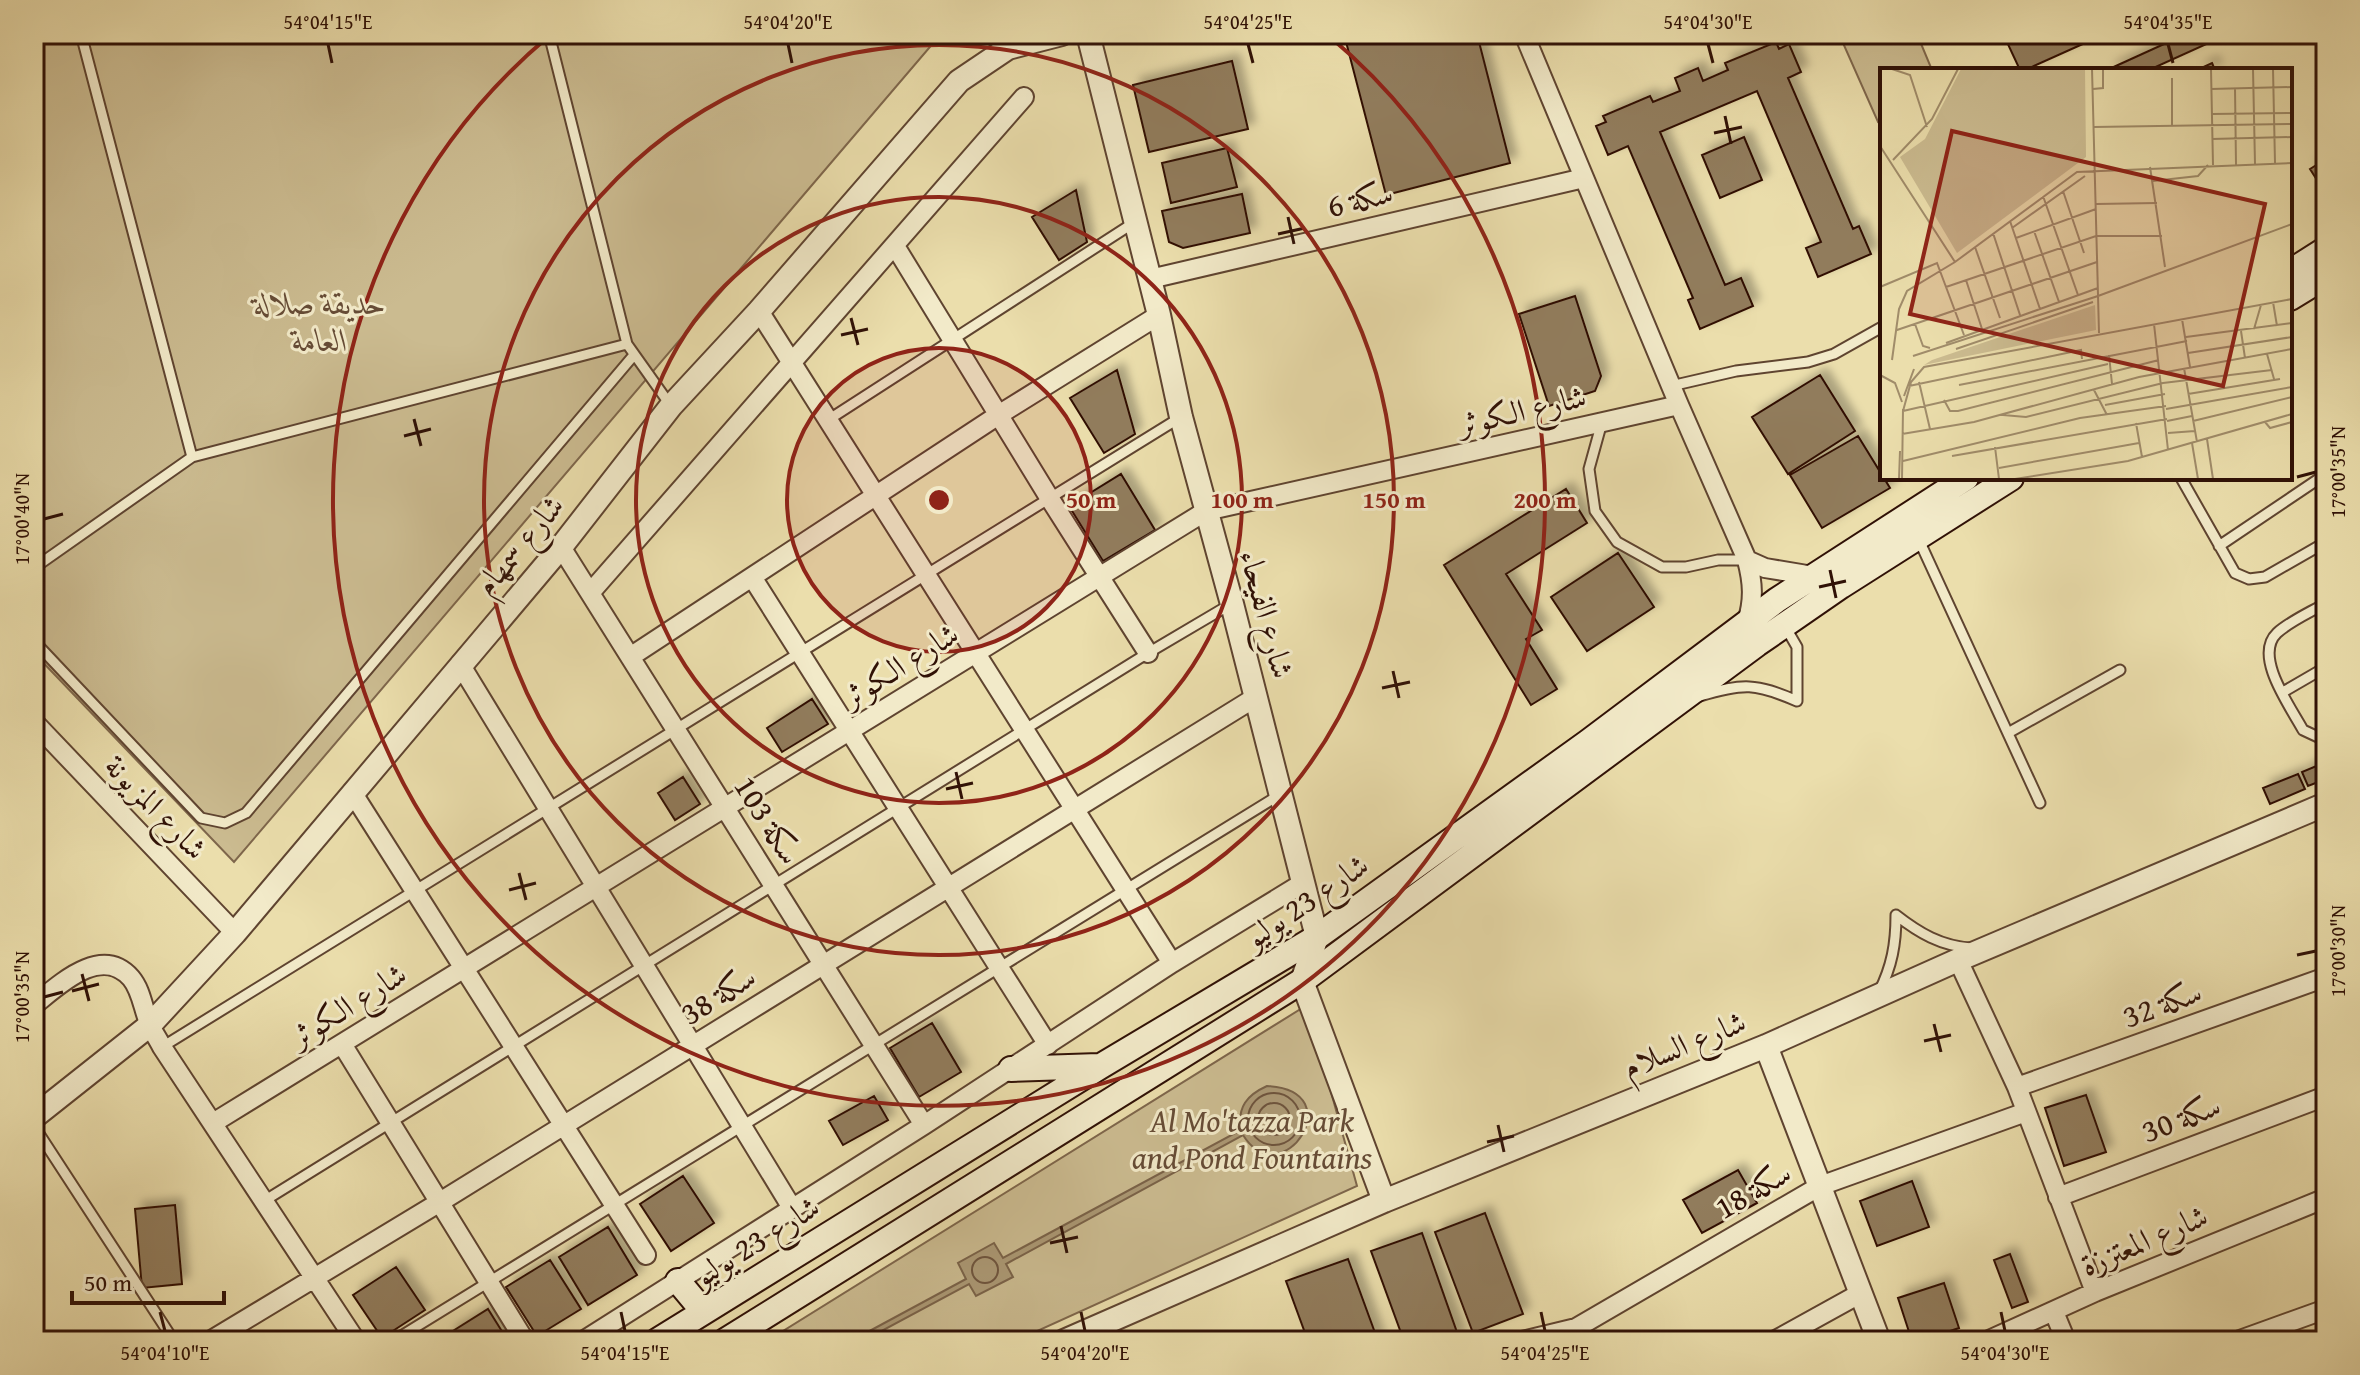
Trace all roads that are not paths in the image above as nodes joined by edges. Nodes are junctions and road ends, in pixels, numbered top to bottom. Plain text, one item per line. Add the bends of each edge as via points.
1 (81, 34) edge
2 (549, 34) edge
3 (1062, 34) edge
4 (1088, 34) edge
5 (1524, 34) edge
6 (1024, 97) dead end
7 (1584, 178) junction
8 (1135, 222) junction
9 (895, 246) junction
10 (2326, 249) edge
11 (2292, 271) edge
12 (1150, 279) junction
13 (2321, 282) edge
14 (2292, 297) edge
15 (759, 311) junction
16 (1159, 315) junction
17 (1880, 328) edge
18 (953, 340) junction
19 (627, 344) junction
20 (634, 355) junction
21 (792, 362) junction
22 (1671, 386) junction
23 (1679, 405) junction
24 (671, 406) junction
25 (1000, 414) junction
26 (1181, 417) junction
27 (828, 420) junction
28 (1602, 422) junction
29 (192, 457) junction
30 (2326, 474) edge
31 (1963, 480) edge
32 (2008, 480) edge
33 (2182, 480) edge
34 (876, 496) junction
35 (1050, 499) junction
36 (1206, 511) junction
37 (1918, 538) junction
38 (2326, 542) edge
39 (2219, 546) junction
40 (561, 547) junction
41 (1747, 560) junction
42 (34, 568) edge
43 (926, 575) junction
44 (1101, 576) junction
45 (1813, 576) junction
46 (752, 577) junction
47 (590, 593) junction
48 (2326, 603) edge
49 (1232, 604) junction
50 (1747, 622) junction
51 (1785, 625) junction
52 (34, 641) edge
53 (976, 653) junction
54 (1148, 653) junction
55 (798, 654) junction
56 (630, 657) junction
57 (460, 664) junction
58 (2326, 667) edge
59 (2120, 670) dead end
60 (2283, 692) junction
61 (1256, 697) junction
62 (1677, 703) junction
63 (34, 722) edge
64 (676, 730) junction
65 (849, 731) junction
66 (1025, 731) junction
67 (2008, 733) junction
68 (2326, 733) edge
69 (352, 792) junction
70 (1281, 794) junction
71 (2040, 803) dead end
72 (2326, 804) edge
73 (548, 808) junction
74 (725, 808) junction
75 (899, 809) junction
76 (1075, 809) junction
77 (1303, 883) junction
78 (596, 887) junction
79 (774, 887) junction
80 (948, 888) junction
81 (1126, 890) junction
82 (415, 891) junction
83 (235, 933) junction
84 (1317, 937) junction
85 (1983, 950) junction
86 (1958, 960) junction
87 (1172, 963) junction
88 (824, 965) junction
89 (644, 966) junction
90 (464, 968) junction
91 (999, 968) junction
92 (2326, 977) edge
93 (1302, 981) junction
94 (1877, 997) junction
95 (34, 1005) edge
96 (150, 1025) junction
97 (342, 1044) junction
98 (1048, 1045) junction
99 (693, 1046) junction
100 (874, 1046) junction
101 (1766, 1046) junction
102 (162, 1047) junction
103 (514, 1047) junction
104 (1101, 1066) junction
105 (1011, 1069) junction
106 (2017, 1087) junction
107 (2326, 1096) edge
108 (2026, 1112) junction
109 (34, 1117) edge
110 (391, 1122) junction
111 (213, 1123) junction
112 (924, 1125) junction
113 (34, 1126) edge
114 (564, 1126) junction
115 (742, 1126) junction
116 (1820, 1186) junction
117 (2058, 1197) junction
118 (2326, 1198) edge
119 (264, 1201) junction
120 (1384, 1201) junction
121 (440, 1202) junction
122 (614, 1205) junction
123 (792, 1208) junction
124 (646, 1255) dead end
125 (314, 1277) junction
126 (678, 1281) junction
127 (489, 1282) junction
128 (2095, 1292) junction
129 (1861, 1293) junction
130 (2326, 1309) edge
131 (703, 1311) junction
132 (2054, 1312) junction
133 (174, 1341) edge
134 (210, 1341) edge
135 (356, 1341) edge
136 (393, 1341) edge
137 (525, 1341) edge
138 (583, 1341) edge
139 (657, 1341) edge
140 (725, 1341) edge
141 (1064, 1341) edge
142 (1522, 1341) edge
143 (1774, 1341) edge
144 (1879, 1341) edge
145 (1987, 1341) edge
146 (2066, 1341) edge
147 (2237, 1341) edge

1 - 29 lane
2 - 19 lane
3 - 15 street, شارع سمهام via 1008,48 959,81
4 - 8 street, شارع الفيحاء
5 - 7 street
6 - 9 street
7 - 12 street, سكة 6
7 - 22 street
8 - 12 street, شارع الفيحاء
8 - 18 lane
9 - 18 street
9 - 21 street
10 - 11 main road
12 - 16 street, شارع الفيحاء
13 - 14 main road
15 - 21 street
15 - 24 street, شارع سمهام
16 - 25 street
16 - 26 street, شارع الفيحاء
17 - 22 lane via 1808,362
18 - 25 street
18 - 27 lane
19 - 20 lane
19 - 29 lane
20 - 24 lane
20 - 52 lane via 246,813 225,823 201,818
21 - 27 street
21 - 47 street
22 - 23 street
23 - 28 street, شارع الكوثر
23 - 41 street
24 - 40 street, شارع سمهام
25 - 34 street
25 - 35 street
26 - 35 lane
26 - 36 street, شارع الفيحاء
27 - 34 street
28 - 36 street, شارع الكوثر
28 - 41 lane via 1589,469 1595,511 1617,542 1662,567
29 - 42 lane
30 - 39 lane
31 - 45 main road, شارع 23 يوليو
32 - 37 main road, شارع 23 يوليو
33 - 39 lane
34 - 43 street
34 - 46 street
35 - 43 lane
35 - 44 street
36 - 44 street, شارع الكوثر
36 - 49 street, شارع الفيحاء
37 - 51 main road, شارع 23 يوليو
37 - 67 lane
38 - 39 lane via 2265,577 2249,579 2235,573
40 - 47 street, سكة 103
40 - 57 street, شارع سمهام
41 - 45 street
41 - 50 street via 1753,582
43 - 53 street
43 - 55 lane
44 - 53 street, شارع الكوثر
44 - 54 street
45 - 50 main road, شارع 23 يوليو
46 - 55 street
46 - 56 street
47 - 56 street, سكة 103
48 - 60 lane via 2277,632 2268,645 2268,661
49 - 54 lane
49 - 61 street, شارع الفيحاء
50 - 84 main road, شارع 23 يوليو
51 - 62 main road, شارع 23 يوليو
51 - 62 lane via 1797,647 1797,701 1764,687 1735,686
53 - 65 street, شارع الكوثر
53 - 66 street
54 - 66 lane
55 - 64 lane
55 - 65 street
56 - 64 street, سكة 103
57 - 69 street, شارع سمهام
57 - 73 street
58 - 60 lane
59 - 67 lane
60 - 68 lane via 2303,730 2318,737
61 - 70 street, شارع الفيحاء
61 - 76 street, سكة 38
62 - 93 main road, شارع 23 يوليو
63 - 83 street, شارع المزيونة
64 - 73 lane
64 - 74 street, سكة 103
65 - 74 street, شارع الكوثر
65 - 75 street
66 - 75 lane
66 - 76 street
67 - 71 lane
69 - 82 street
69 - 83 street, شارع سمهام
70 - 77 street, شارع الفيحاء
70 - 81 lane
72 - 85 street, شارع السلام
73 - 78 street
73 - 82 lane
74 - 78 street, شارع الكوثر
74 - 79 street, سكة 103
75 - 79 lane
75 - 80 street
76 - 80 street, سكة 38
76 - 81 street
77 - 84 street, شارع الفيحاء
77 - 87 street
78 - 89 street
78 - 90 street, شارع الكوثر
79 - 88 street, سكة 103
79 - 89 lane
80 - 88 street, سكة 38
80 - 91 street
81 - 87 street
81 - 91 lane
82 - 90 street
82 - 102 lane
83 - 96 street, شارع سمهام
84 - 93 street
84 - 104 main road, شارع 23 يوليو
85 - 86 street, شارع السلام
85 - 94 lane via 1920,934 1896,915 1896,944
86 - 94 street, شارع السلام
86 - 106 street
87 - 98 street
88 - 99 street, سكة 38
88 - 100 street, سكة 103
89 - 99 street
89 - 103 lane
90 - 97 street, شارع الكوثر
90 - 103 street
91 - 98 street
91 - 100 lane
92 - 106 street, سكة 32
93 - 120 street
93 - 140 main road, شارع 23 يوليو
94 - 101 street, شارع السلام
95 - 96 street via 69,977 93,965 110,965 131,978
96 - 102 street
96 - 109 street, شارع سمهام
97 - 110 street
97 - 111 street, شارع الكوثر
98 - 105 street
99 - 114 street, سكة 38
99 - 115 street
100 - 112 street, سكة 103
100 - 115 lane
101 - 116 street
101 - 120 street, شارع السلام
102 - 111 street
103 - 110 lane
103 - 114 street
104 - 105 main road
104 - 131 main road, شارع 23 يوليو
105 - 112 street
106 - 108 street
107 - 117 street, سكة 30
108 - 116 street, سكة 18
108 - 117 street
110 - 119 lane
110 - 121 street
111 - 119 street
112 - 123 street
113 - 133 lane
114 - 121 street, سكة 38
114 - 122 street
115 - 122 lane
115 - 123 street
116 - 129 street
116 - 142 street, سكة 18 via 1576,1328
117 - 128 street
118 - 128 street, شارع المعتززة
119 - 125 street
120 - 141 street, شارع السلام
121 - 125 street, سكة 38
121 - 127 street
122 - 124 street
122 - 127 lane
123 - 126 street
125 - 134 street, سكة 38
125 - 135 street
126 - 131 main road
126 - 138 street
127 - 136 lane
127 - 137 street
128 - 132 street, شارع المعتززة
129 - 143 street
129 - 144 street
130 - 147 street
131 - 139 main road, شارع 23 يوليو
132 - 145 street, شارع المعتززة
132 - 146 street

